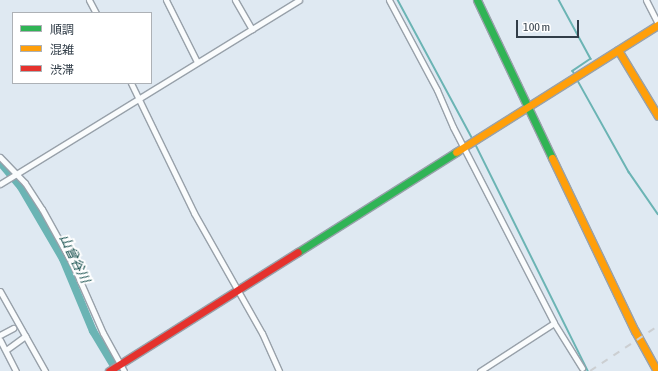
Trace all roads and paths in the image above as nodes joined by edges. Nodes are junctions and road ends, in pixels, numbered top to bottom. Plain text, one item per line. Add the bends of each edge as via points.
1 (89, 0) edge
2 (166, 0) edge
3 (236, 0) edge
4 (299, 0) edge
5 (389, 0) edge
6 (478, 0) edge
7 (646, 0) edge
8 (95, 12) edge
9 (658, 25) edge
10 (252, 30) junction
11 (618, 50) junction
12 (198, 62) junction
13 (131, 84) edge
14 (138, 98) junction
15 (528, 106) junction
16 (658, 116) edge
17 (464, 146) junction
18 (0, 157) edge
19 (13, 176) junction
20 (0, 184) edge
21 (238, 291) junction
22 (0, 292) edge
23 (554, 323) junction
24 (13, 328) dead end
25 (0, 335) edge
26 (25, 336) junction
27 (0, 340) edge
28 (6, 350) junction
29 (114, 368) edge
30 (582, 368) dead end
31 (16, 371) edge
32 (45, 371) edge
33 (124, 371) edge
34 (279, 371) edge
35 (480, 371) edge
36 (657, 371) edge

1 - 8 street
2 - 12 street
3 - 10 street
4 - 10 street
5 - 17 street
6 - 15 street
7 - 9 street
9 - 11 street
10 - 12 street
11 - 15 street
11 - 16 street
12 - 14 street
13 - 14 street
14 - 19 street
14 - 21 street via 194,213
15 - 17 street
15 - 36 street via 635,332
17 - 21 street
17 - 23 street
18 - 19 street
19 - 20 street
19 - 29 street via 30,188 73,264
21 - 29 street
21 - 34 street
22 - 26 street
23 - 30 street
23 - 35 street
24 - 25 street
26 - 28 street
26 - 32 street
27 - 28 street
28 - 31 street
29 - 33 street

